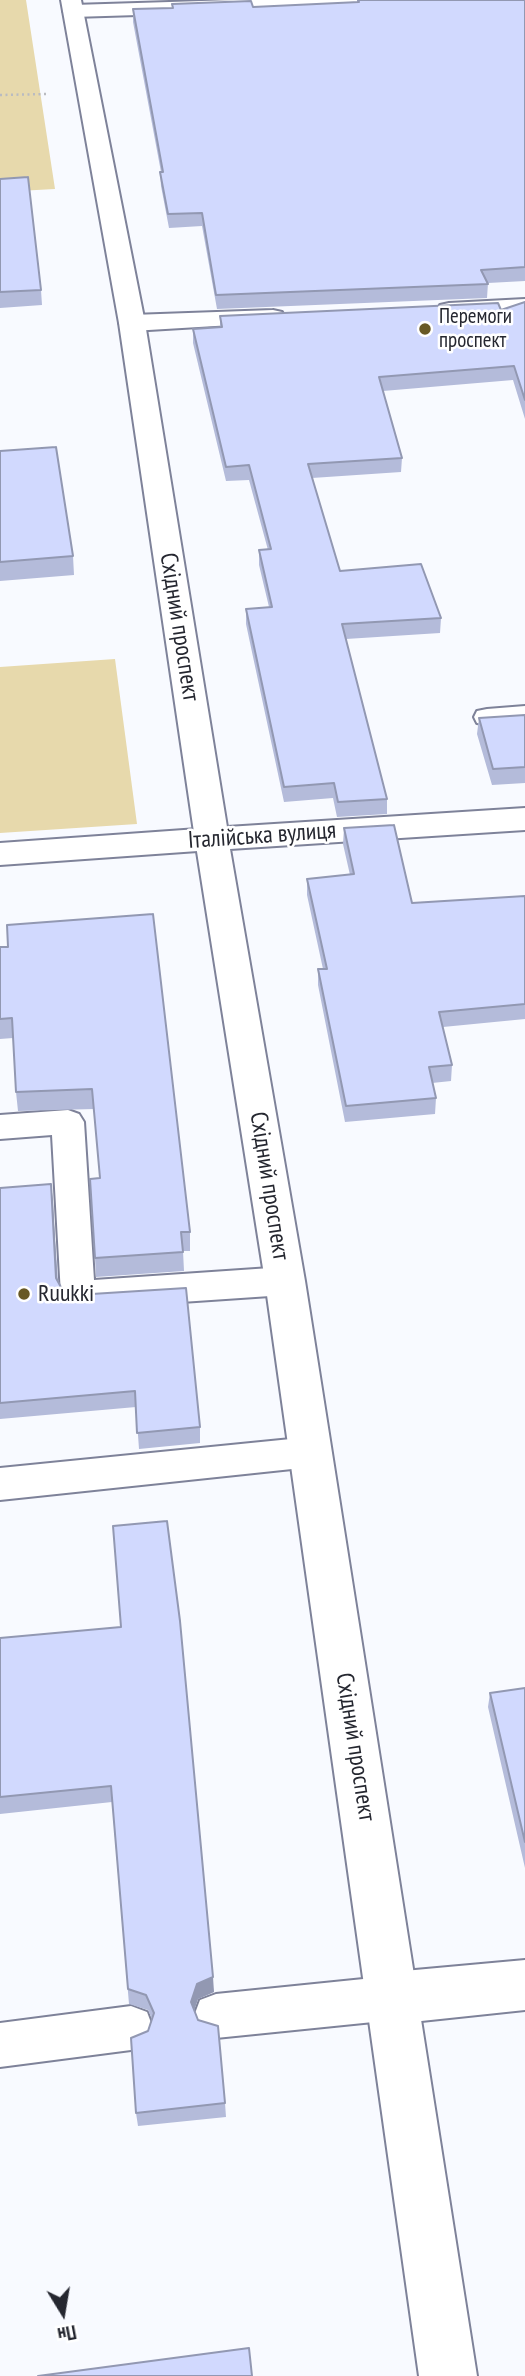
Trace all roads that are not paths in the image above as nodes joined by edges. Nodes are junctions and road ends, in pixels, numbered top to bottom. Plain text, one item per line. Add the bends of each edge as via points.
1 (430, 0) edge
2 (72, 6) edge
3 (525, 306) edge
4 (431, 311) edge
5 (295, 316) edge
6 (132, 323) junction
7 (525, 714) edge
8 (487, 717) edge
9 (525, 819) edge
10 (212, 839) junction
11 (0, 854) edge
12 (0, 1127) edge
13 (285, 1281) junction
14 (311, 1452) junction
15 (0, 1484) edge
16 (525, 1985) edge
17 (393, 1998) junction
18 (216, 2016) dead end
19 (131, 2028) dead end
20 (0, 2045) edge
21 (448, 2376) edge

1 - 2 main road
2 - 6 main road, Східний проспект
3 - 4 main road
5 - 6 main road
6 - 10 main road, Східний проспект
7 - 8 lane
9 - 10 main road, Італійська вулиця
10 - 11 main road, Італійська вулиця
10 - 13 main road, Східний проспект
12 - 13 lane via 68,1122 78,1295
13 - 14 main road, Східний проспект
14 - 15 lane
14 - 17 main road, Східний проспект
16 - 17 main road
17 - 18 lane
17 - 21 main road, Східний проспект
19 - 20 lane

